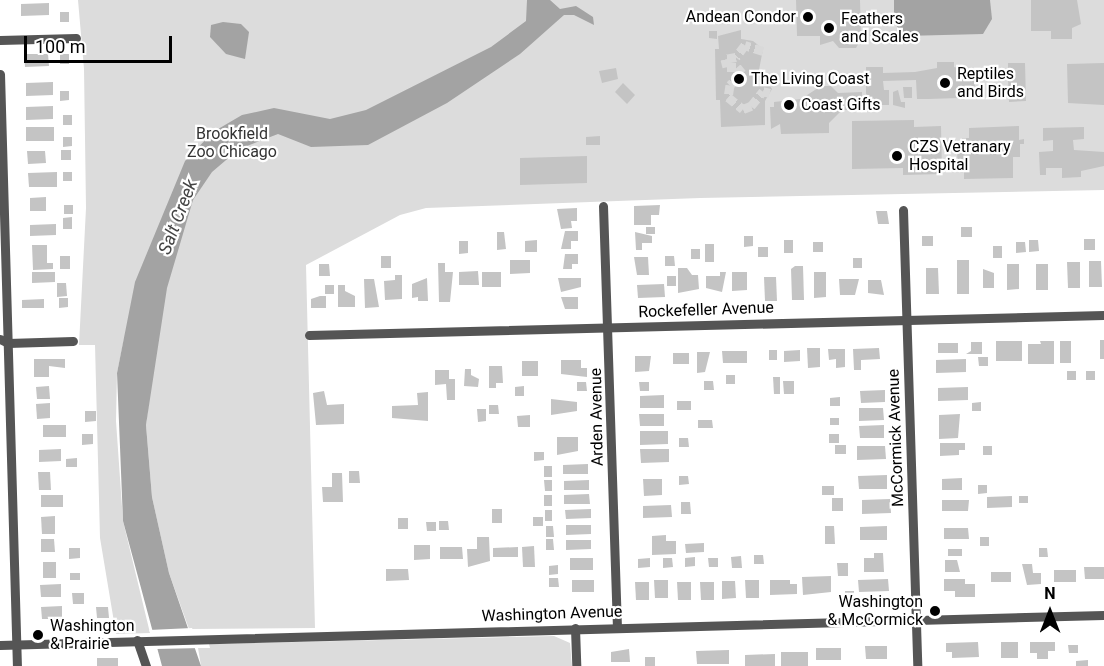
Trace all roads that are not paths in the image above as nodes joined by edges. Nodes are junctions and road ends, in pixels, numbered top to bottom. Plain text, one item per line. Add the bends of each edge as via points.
1 (76, 38) dead end
2 (0, 40) edge
3 (0, 74) edge
4 (603, 206) dead end
5 (903, 210) dead end
6 (1104, 315) edge
7 (908, 319) junction
8 (609, 328) junction
9 (309, 335) dead end
10 (74, 341) dead end
11 (3, 343) edge
12 (1104, 615) edge
13 (916, 620) junction
14 (617, 627) junction
15 (575, 628) junction
16 (137, 640) junction
17 (16, 644) junction
18 (0, 645) edge
19 (17, 666) edge
20 (146, 666) edge
21 (576, 666) edge
22 (917, 666) edge

1 - 2 street
3 - 11 street
4 - 8 street, Arden Avenue
5 - 7 street, McCormick Avenue
6 - 7 street, Rockefeller Avenue
7 - 8 street, Rockefeller Avenue
7 - 13 street, McCormick Avenue
8 - 9 street, Rockefeller Avenue
8 - 14 street, Arden Avenue
10 - 11 street
11 - 17 street
12 - 13 street, Washington Avenue
13 - 14 street, Washington Avenue
13 - 22 street, McCormick Avenue
14 - 15 street, Washington Avenue
15 - 16 street, Washington Avenue
15 - 21 street
16 - 17 street, Washington Avenue
16 - 20 street
17 - 18 street, Washington Avenue
17 - 19 street

